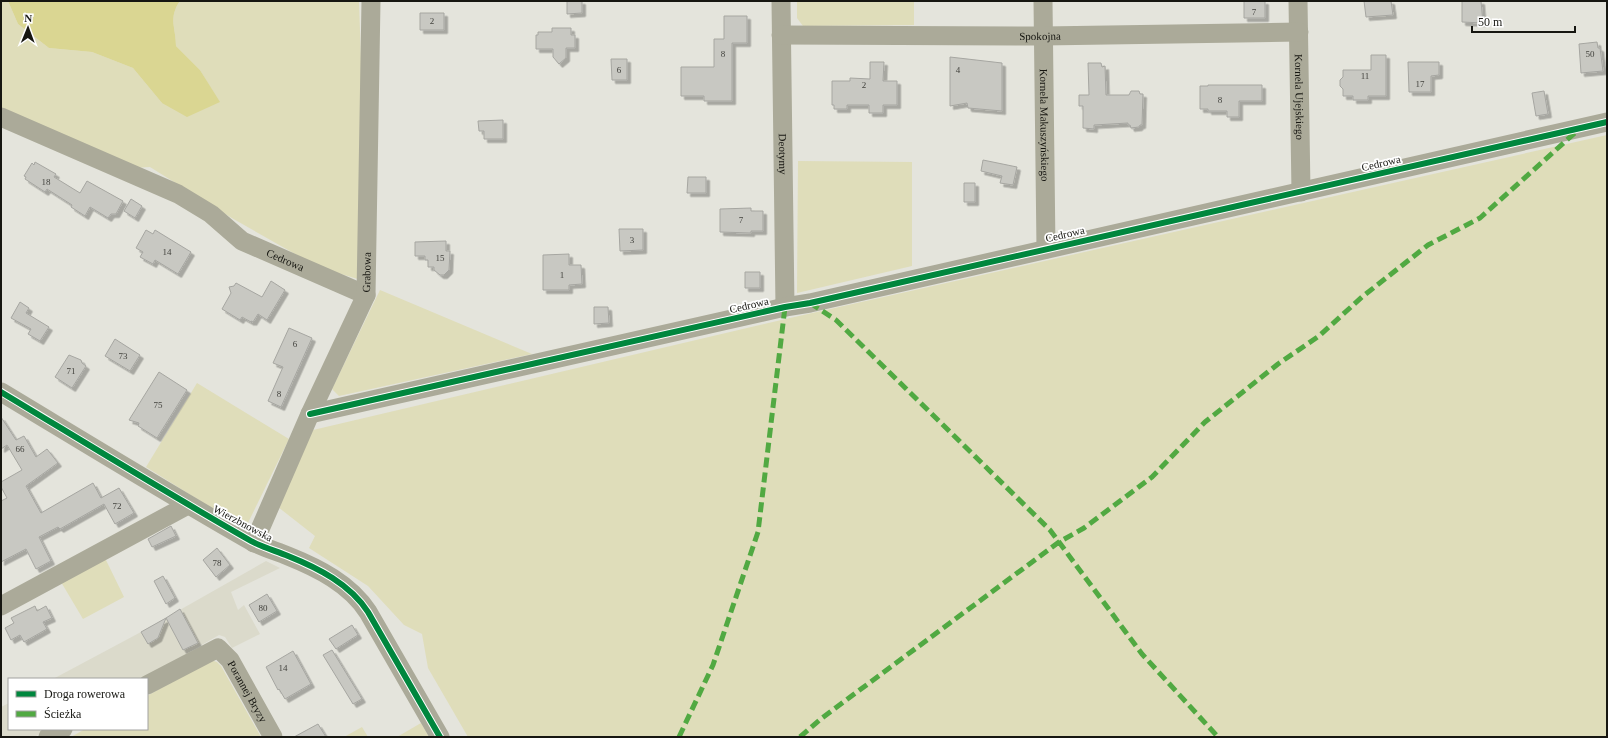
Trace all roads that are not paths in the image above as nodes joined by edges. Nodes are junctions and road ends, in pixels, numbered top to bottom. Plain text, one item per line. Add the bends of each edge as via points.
1 (371, 1) edge
2 (780, 1) edge
3 (1043, 1) edge
4 (1298, 1) edge
5 (1299, 32) junction
6 (781, 34) junction
7 (1043, 36) junction
8 (1, 117) edge
9 (1607, 122) edge
10 (1301, 192) junction
11 (1046, 249) junction
12 (366, 295) junction
13 (785, 307) junction
14 (1, 392) edge
15 (310, 414) junction
16 (188, 505) junction
17 (254, 542) junction
18 (1, 606) edge
19 (148, 684) edge
20 (61, 730) edge
21 (48, 737) edge
22 (273, 737) edge
23 (440, 737) edge

1 - 12 street, Grabowa
2 - 6 street, Deotymy
3 - 7 street, Kornela Makuszyńskiego
4 - 5 street, Kornela Ujejskiego
5 - 7 street, Spokojna
5 - 10 street, Kornela Ujejskiego
6 - 7 street, Spokojna
6 - 13 street, Deotymy
7 - 11 street, Kornela Makuszyńskiego
8 - 12 street, Cedrowa via 178,194 210,214 242,241
9 - 10 street, Cedrowa
10 - 11 street, Cedrowa
11 - 13 street, Cedrowa
12 - 15 street, Grabowa
13 - 15 street, Cedrowa
14 - 16 street, Wierzbnowska
15 - 17 street, Grabowa
16 - 17 street, Wierzbnowska
16 - 18 street
17 - 23 street, Wierzbnowska via 319,570 360,600
19 - 22 street, Porannej Bryzy via 218,648 230,660
20 - 21 street

